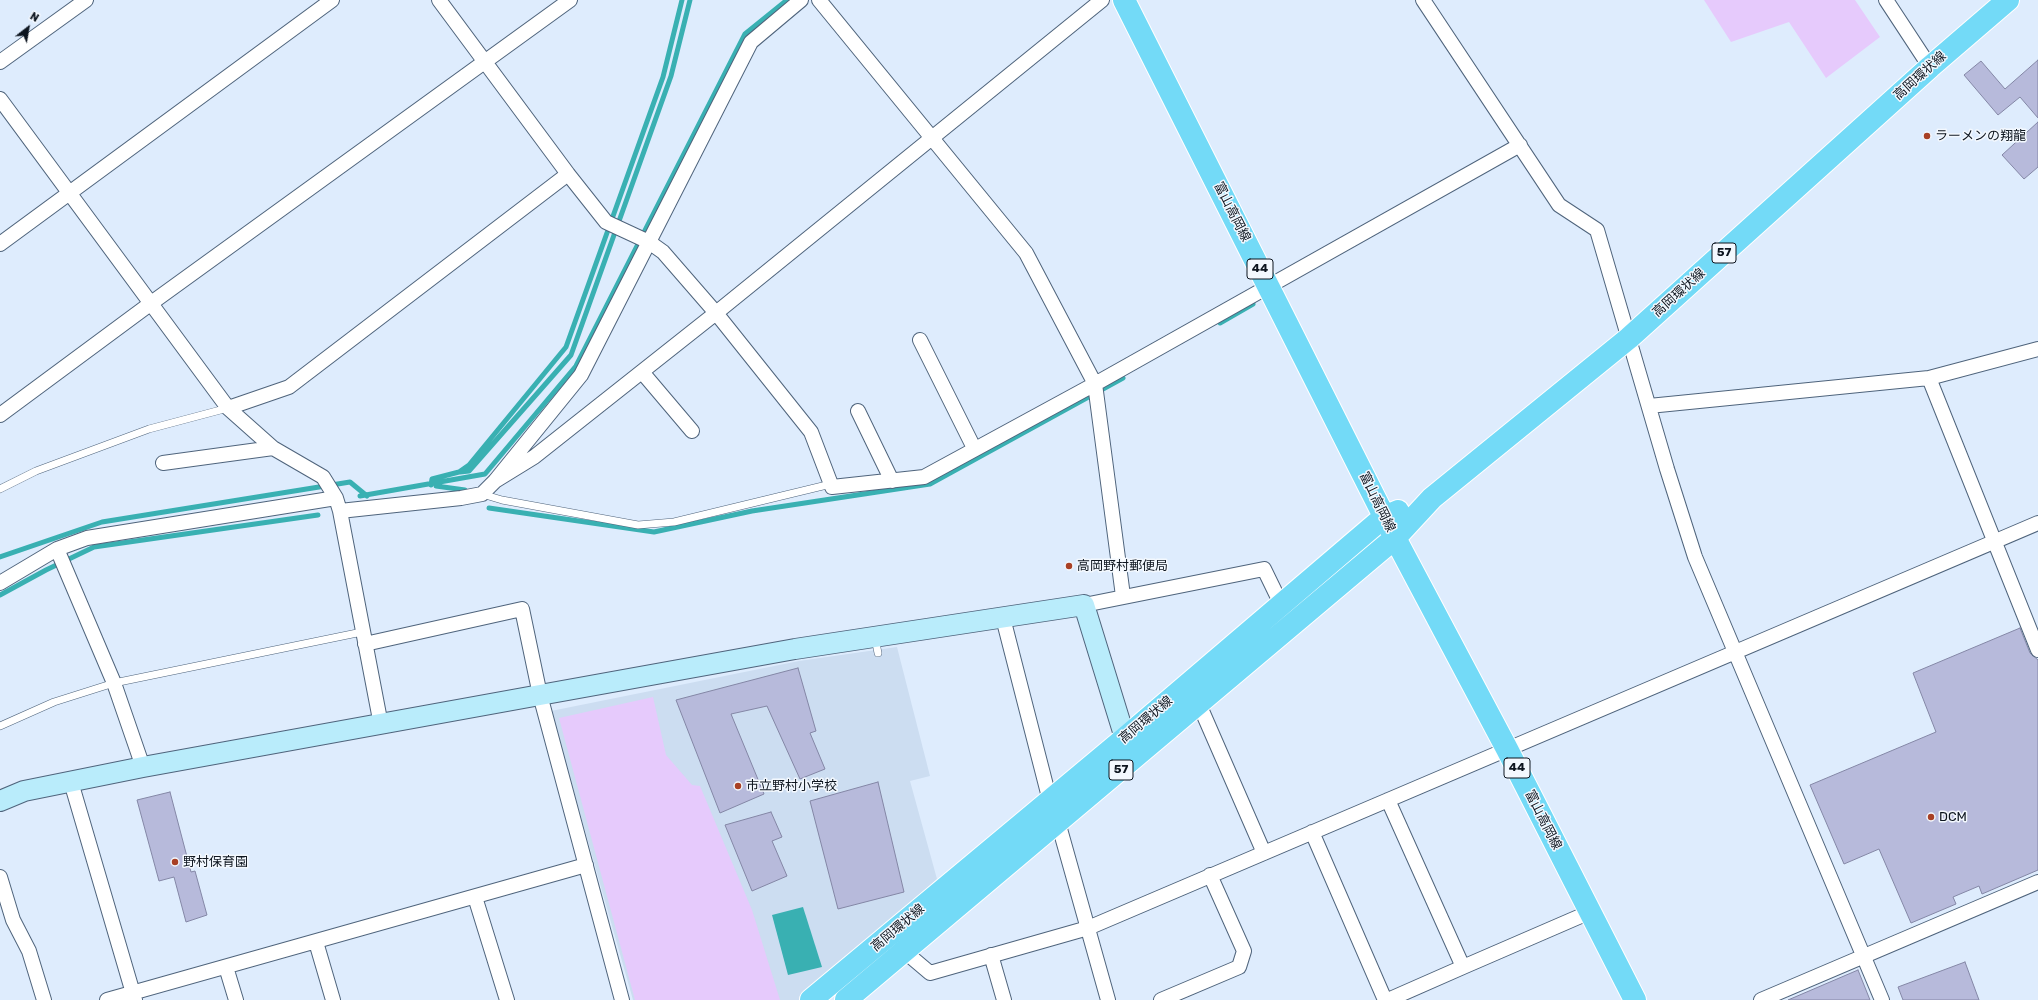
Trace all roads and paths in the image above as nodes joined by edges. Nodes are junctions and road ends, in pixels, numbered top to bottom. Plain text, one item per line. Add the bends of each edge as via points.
1 (86, 0) edge
2 (332, 0) edge
3 (439, 0) edge
4 (570, 0) edge
5 (802, 0) edge
6 (819, 0) edge
7 (1102, 0) edge
8 (1124, 0) edge
9 (1422, 0) edge
10 (1886, 0) edge
11 (2008, 0) edge
12 (0, 62) edge
13 (485, 62) junction
14 (1930, 67) junction
15 (0, 99) edge
16 (932, 136) junction
17 (1520, 145) junction
18 (568, 174) junction
19 (70, 194) junction
20 (644, 240) junction
21 (0, 244) edge
22 (1269, 285) junction
23 (150, 304) junction
24 (716, 313) junction
25 (1629, 338) junction
26 (920, 340) dead end
27 (2038, 348) edge
28 (642, 372) junction
29 (1929, 378) junction
30 (1096, 390) junction
31 (1649, 406) junction
32 (228, 408) junction
33 (858, 411) dead end
34 (0, 415) edge
35 (692, 431) dead end
36 (273, 448) junction
37 (974, 448) junction
38 (163, 463) dead end
39 (892, 480) junction
40 (495, 481) junction
41 (831, 484) junction
42 (0, 489) edge
43 (482, 494) junction
44 (1432, 498) junction
45 (338, 504) junction
46 (1384, 517) junction
47 (2038, 522) edge
48 (1395, 538) junction
49 (1994, 542) junction
50 (59, 553) junction
51 (0, 583) edge
52 (1123, 596) junction
53 (1084, 605) junction
54 (1282, 606) junction
55 (1003, 618) junction
56 (364, 638) junction
57 (2038, 650) edge
58 (1733, 651) junction
59 (114, 683) junction
60 (540, 695) junction
61 (1199, 704) junction
62 (380, 725) junction
63 (0, 726) edge
64 (1125, 738) junction
65 (1507, 749) junction
66 (1141, 753) junction
67 (143, 767) junction
68 (71, 782) junction
69 (1388, 800) junction
70 (0, 801) edge
71 (1050, 801) junction
72 (1058, 822) junction
73 (1312, 832) junction
74 (1264, 853) junction
75 (586, 865) junction
76 (1210, 876) junction
77 (0, 877) edge
78 (2038, 882) edge
79 (475, 897) junction
80 (1590, 912) junction
81 (1088, 928) junction
82 (316, 942) junction
83 (904, 951) junction
84 (991, 955) junction
85 (1864, 956) junction
86 (226, 967) junction
87 (1463, 967) junction
88 (134, 996) edge
89 (44, 1000) edge
90 (106, 1000) edge
91 (236, 1000) edge
92 (332, 1000) edge
93 (507, 1000) edge
94 (622, 1000) edge
95 (811, 1000) edge
96 (846, 1000) edge
97 (1004, 1000) edge
98 (1108, 1000) edge
99 (1161, 1000) edge
100 (1387, 1000) edge
101 (1635, 1000) edge
102 (1760, 1000) edge
103 (1882, 1000) edge

1 - 12 street
2 - 19 street
3 - 13 street
4 - 13 street
5 - 20 street via 751,42
6 - 16 street
7 - 16 street
8 - 22 main road, 富山高岡線 / 44
9 - 17 street
10 - 14 street
11 - 14 main road, 高岡環状線 / 57
13 - 18 street
13 - 23 street
14 - 25 main road, 高岡環状線 / 57
15 - 19 street
16 - 24 street
16 - 30 street via 1026,253
17 - 22 street
17 - 25 street via 1559,205 1597,230
18 - 20 street via 606,222
18 - 32 street via 289,387
19 - 21 street
19 - 23 street
20 - 24 street via 663,252
20 - 40 street via 581,375
22 - 30 street
22 - 46 main road, 富山高岡線 / 44
23 - 32 street
23 - 34 street
24 - 28 street
24 - 41 street via 812,432
25 - 31 street
25 - 44 main road, 高岡環状線 / 57
26 - 37 street
27 - 29 street
28 - 35 street
28 - 40 street via 534,457
29 - 31 street
29 - 49 street
30 - 37 street
30 - 52 street
31 - 58 street via 1694,557
32 - 36 street
32 - 42 lane via 149,429 36,471
33 - 39 street
36 - 38 street
36 - 45 street via 323,477
37 - 39 street via 924,477
39 - 41 street via 832,487
40 - 43 street
41 - 43 lane via 674,522 638,525
43 - 45 street via 461,498
44 - 46 main road, 高岡環状線 / 57
44 - 48 main road, 高岡環状線 / 57
45 - 50 street via 87,538
45 - 56 street
46 - 48 main road, 富山高岡線 / 44
46 - 54 main road, 高岡環状線 / 57
47 - 49 street
48 - 61 main road, 高岡環状線 / 57
48 - 65 main road, 富山高岡線 / 44
49 - 57 street
49 - 58 street
50 - 51 street
50 - 59 street
52 - 53 street
52 - 54 street via 1264,569
53 - 55 street
53 - 64 street
54 - 64 main road, 高岡環状線 / 57
55 - 60 street via 877,645 795,649
55 - 71 street
56 - 59 lane
56 - 60 street via 522,609
56 - 62 street
58 - 65 street
58 - 85 street
59 - 63 lane via 54,702
59 - 67 street
60 - 62 street
60 - 75 street
61 - 66 main road, 高岡環状線 / 57
61 - 74 street
62 - 67 street
64 - 66 street
64 - 71 main road, 高岡環状線 / 57
65 - 69 street
65 - 80 main road, 富山高岡線 / 44
66 - 72 main road, 高岡環状線 / 57
67 - 68 street
68 - 70 street via 24,791
68 - 88 street
69 - 73 street
69 - 87 street
71 - 95 main road, 高岡環状線 / 57
72 - 81 street
72 - 83 main road, 高岡環状線 / 57
73 - 74 street
73 - 100 street
74 - 76 street
75 - 79 street
75 - 94 street
76 - 81 street
76 - 99 street via 1244,951 1239,967
77 - 89 street via 13,920 29,951
78 - 85 street
79 - 82 street
79 - 93 street
80 - 87 street
80 - 101 main road, 富山高岡線 / 44
81 - 84 street
81 - 98 street
82 - 86 street
82 - 92 street
83 - 84 street via 930,973
83 - 96 main road, 高岡環状線 / 57
84 - 97 street
85 - 102 street
85 - 103 street
86 - 88 street
86 - 91 street
87 - 100 street
88 - 90 street

